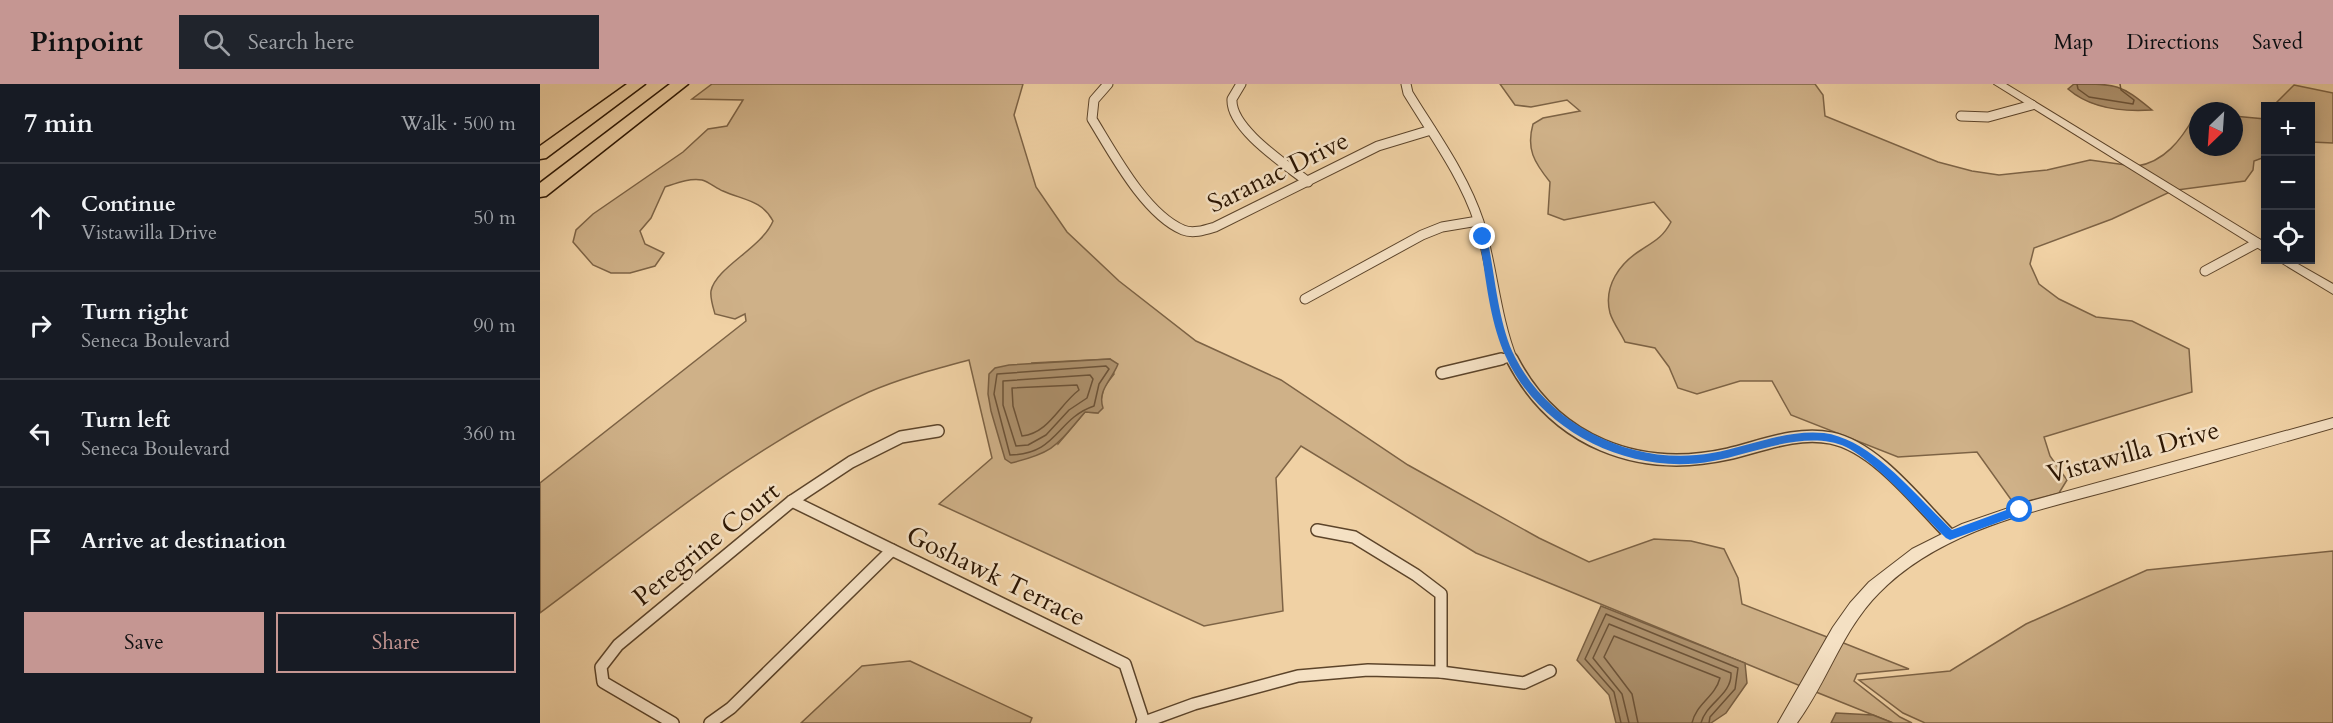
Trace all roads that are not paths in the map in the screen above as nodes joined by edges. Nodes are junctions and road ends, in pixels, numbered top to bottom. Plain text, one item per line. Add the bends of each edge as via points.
1 (671, 84) edge
2 (680, 84) edge
3 (1108, 84) edge
4 (1241, 84) edge
5 (1406, 84) edge
6 (1999, 84) edge
7 (634, 86) edge
8 (2032, 105) junction
9 (1961, 116) dead end
10 (1431, 130) junction
11 (540, 144) edge
12 (540, 154) edge
13 (540, 179) edge
14 (1308, 182) junction
15 (540, 192) edge
16 (1478, 221) junction
17 (2261, 246) edge
18 (2290, 264) edge
19 (2205, 271) dead end
20 (2333, 290) edge
21 (1305, 299) dead end
22 (1510, 357) junction
23 (1442, 373) dead end
24 (2333, 423) edge
25 (938, 431) dead end
26 (792, 501) junction
27 (1317, 530) dead end
28 (1950, 535) junction
29 (892, 550) junction
30 (1550, 671) dead end
31 (1441, 672) junction
32 (673, 723) edge
33 (710, 723) edge
34 (1143, 723) edge
35 (1787, 723) edge

1 - 13 highway
2 - 15 highway
3 - 14 street, Saranac Drive via 1089,110 1092,119 1133,182 1183,230 1204,231
4 - 14 street via 1232,99 1234,114
5 - 10 street
6 - 8 street
7 - 11 highway
7 - 12 highway
8 - 9 street via 1988,117
8 - 17 street
10 - 14 street, Saranac Drive via 1378,146
10 - 16 street via 1467,191
16 - 21 street via 1422,235
16 - 22 street
17 - 19 street
18 - 20 street
22 - 23 street
22 - 28 street via 1541,404 1591,440 1618,451 1683,461 1778,440 1823,437 1849,444 1875,462
24 - 28 street, Vistawilla Drive via 2020,510
25 - 26 street, Peregrine Court via 901,437 851,462
26 - 29 street, Goshawk Terrace
26 - 32 street, Peregrine Court via 618,645 601,667 603,682
27 - 31 street via 1354,537 1416,574 1441,594
28 - 35 street, Vistawilla Drive via 1904,561 1866,596 1840,629 1803,703
29 - 33 street
29 - 34 street, Goshawk Terrace via 1125,664
30 - 31 street via 1524,683
31 - 34 street via 1368,670 1298,676

